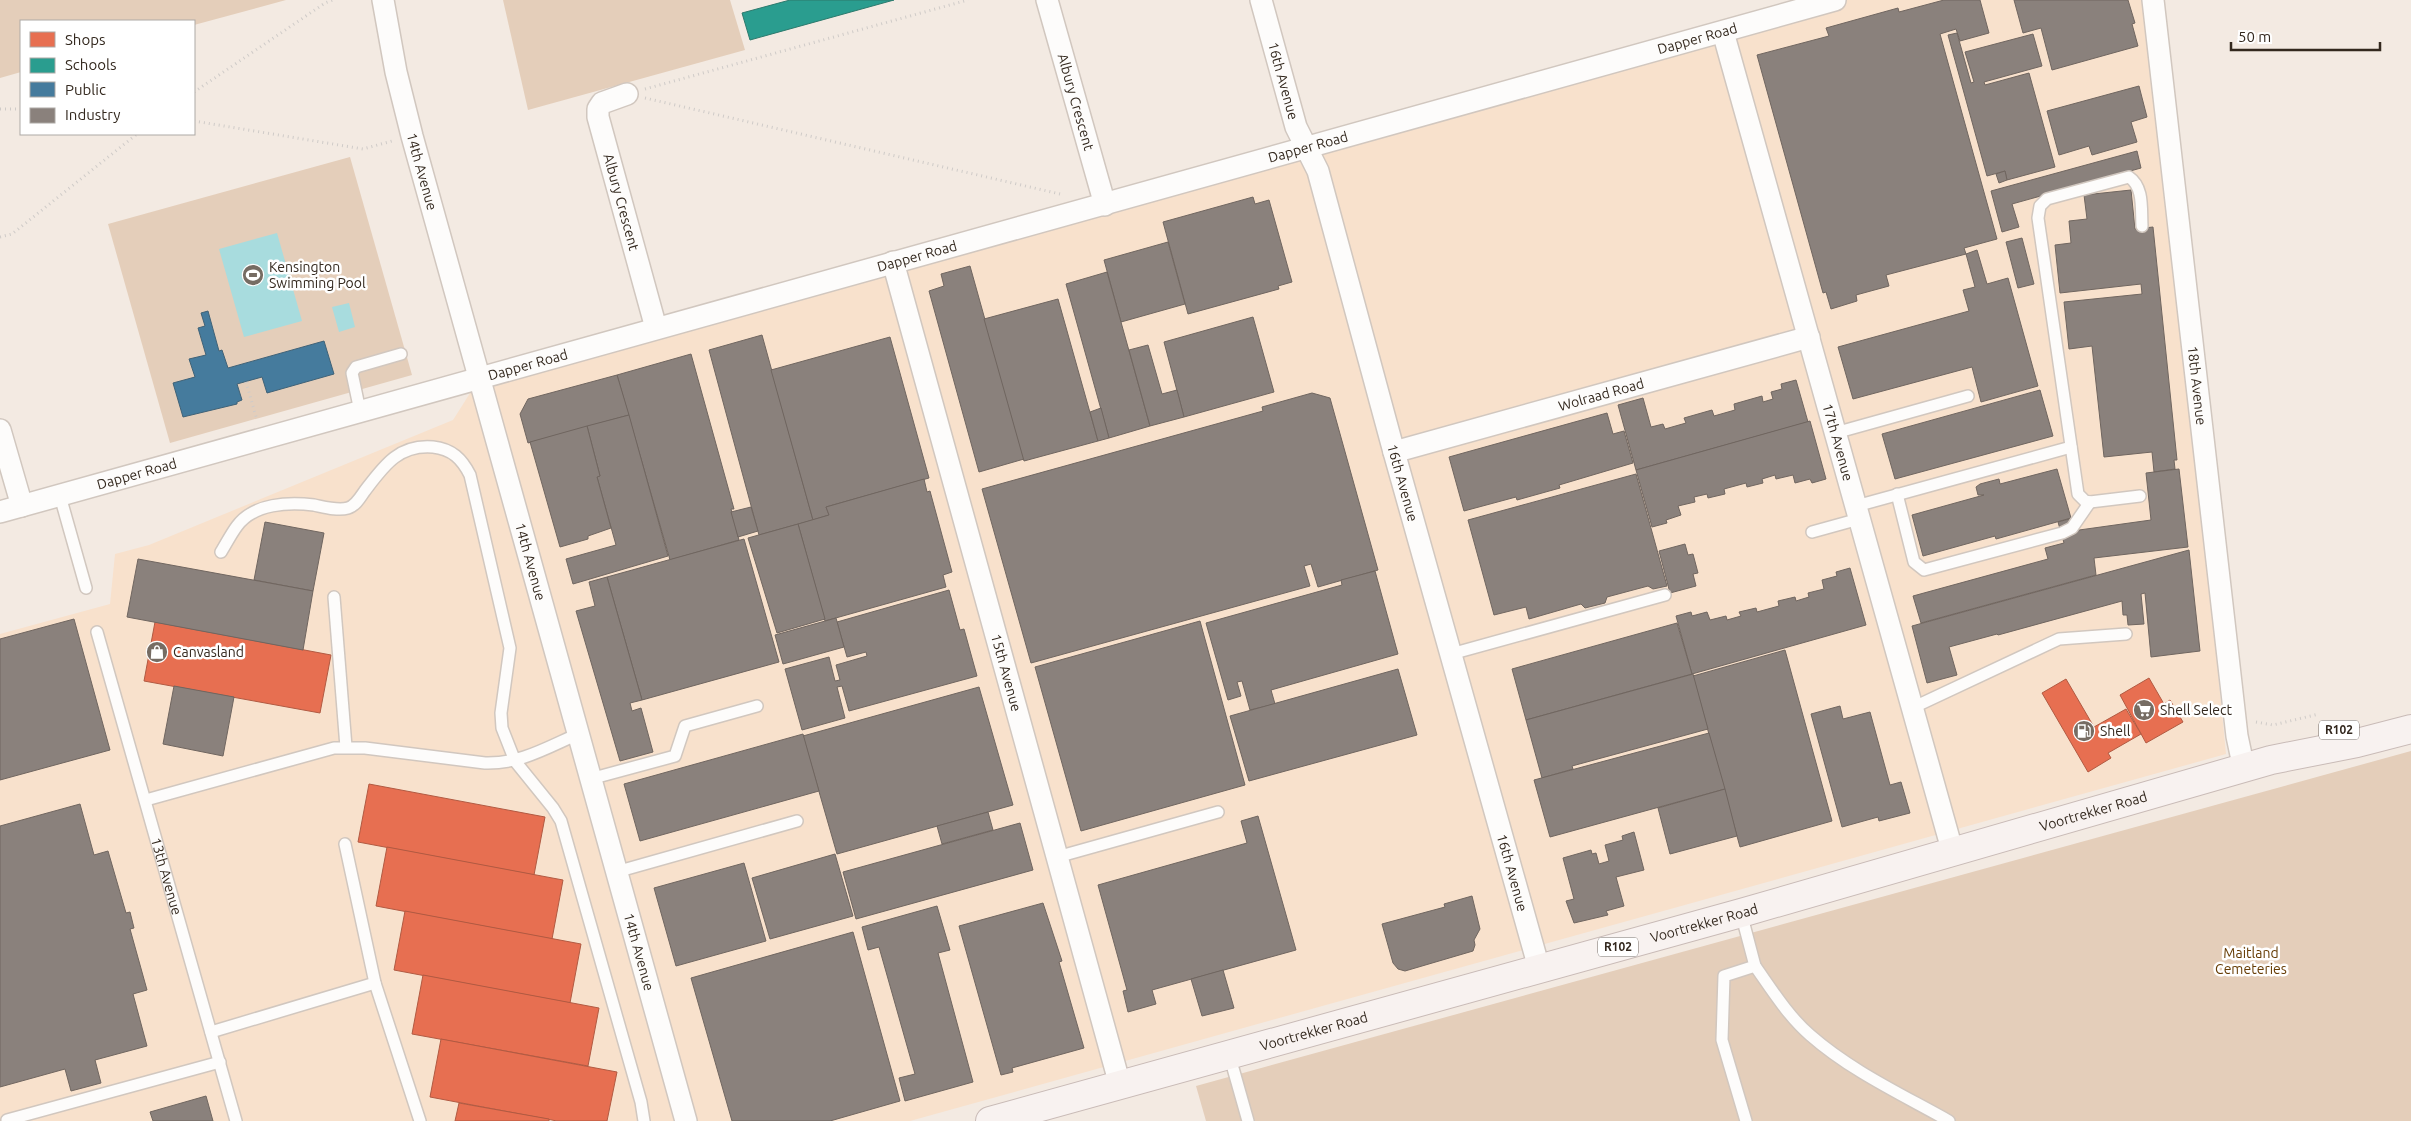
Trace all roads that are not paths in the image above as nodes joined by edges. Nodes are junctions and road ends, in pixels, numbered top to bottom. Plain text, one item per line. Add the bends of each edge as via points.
1 (383, 0) edge
2 (1046, 0) edge
3 (1261, 0) edge
4 (1835, 0) edge
5 (2153, 0) edge
6 (1723, 32) junction
7 (627, 94) road end
8 (1307, 148) junction
9 (1105, 205) junction
10 (2142, 226) dead end
11 (893, 262) junction
12 (656, 328) junction
13 (1808, 337) junction
14 (401, 354) dead end
15 (479, 379) junction
16 (1968, 396) dead end
17 (360, 411) junction
18 (0, 430) edge
19 (1835, 433) junction
20 (2071, 446) junction
21 (1394, 452) junction
22 (1897, 494) junction
23 (60, 496) junction
24 (2140, 496) dead end
25 (2090, 502) junction
26 (22, 506) junction
27 (0, 512) edge
28 (1858, 512) junction
29 (1812, 532) dead end
30 (221, 552) dead end
31 (86, 588) dead end
32 (1665, 596) dead end
33 (334, 597) dead end
34 (97, 632) dead end
35 (2126, 634) dead end
36 (1451, 654) junction
37 (757, 706) dead end
38 (1912, 708) junction
39 (2411, 710) edge
40 (2411, 729) edge
41 (578, 734) junction
42 (346, 747) junction
43 (2271, 760) junction
44 (515, 761) junction
45 (2244, 769) junction
46 (590, 779) junction
47 (146, 800) junction
48 (1218, 812) dead end
49 (797, 822) dead end
50 (345, 844) dead end
51 (1953, 853) junction
52 (1057, 857) junction
53 (616, 872) junction
54 (1740, 913) junction
55 (1755, 966) junction
56 (1539, 968) junction
57 (375, 983) junction
58 (211, 1032) junction
59 (1229, 1054) junction
60 (220, 1062) junction
61 (1120, 1085) junction
62 (6, 1120) edge
63 (236, 1121) edge
64 (420, 1121) edge
65 (644, 1121) edge
66 (686, 1121) edge
67 (990, 1121) edge
68 (1248, 1121) edge
69 (1746, 1121) edge
70 (1948, 1121) edge

1 - 15 street, 14th Avenue via 412,136
2 - 9 street, Albury Crescent
3 - 8 street, 16th Avenue via 1296,127
4 - 6 street, Dapper Road
5 - 45 street, 18th Avenue via 2237,736
6 - 8 street, Dapper Road
6 - 13 street, 17th Avenue
7 - 12 street, Albury Crescent via 602,103 598,117
8 - 9 street, Dapper Road
8 - 21 street, 16th Avenue via 1318,171
9 - 11 street, Dapper Road
10 - 20 lane via 2140,191 2129,177 2047,199 2040,206 2038,218
11 - 12 street, Dapper Road
11 - 52 street, 15th Avenue
12 - 15 street, Dapper Road
13 - 19 street, 17th Avenue
13 - 21 street, Wolraad Road
14 - 17 lane via 356,367 352,373
15 - 17 street, Dapper Road
15 - 41 street, 14th Avenue
16 - 19 lane
17 - 23 street, Dapper Road
18 - 26 street
19 - 28 street, 17th Avenue
20 - 22 lane
20 - 25 lane via 2078,494
21 - 36 street, 16th Avenue
22 - 25 lane via 1914,562 1924,570 2062,533 2072,528
22 - 28 lane
23 - 26 street, Dapper Road
23 - 31 lane
24 - 25 lane
26 - 27 street, Dapper Road
28 - 29 lane
28 - 38 street, 17th Avenue
30 - 44 lane via 237,525 255,512 293,502 349,508 357,502 384,464 406,449 422,446 442,448 463,461 470,475 510,648 501,713 502,728
32 - 36 lane
33 - 42 lane
34 - 47 lane, 13th Avenue
35 - 38 lane via 2059,639
36 - 56 street, 16th Avenue
37 - 46 lane via 685,726 675,756
38 - 51 street, 17th Avenue
39 - 43 main road, Voortrekker Road / R102 via 2308,740
40 - 43 main road, Voortrekker Road / R102 via 2358,744
41 - 44 lane
41 - 46 street, 14th Avenue
42 - 44 lane via 485,763
42 - 47 lane
43 - 45 main road, Voortrekker Road / R102
44 - 65 lane via 560,821
45 - 51 main road, Voortrekker Road / R102
46 - 53 street, 14th Avenue
47 - 58 lane, 13th Avenue
48 - 52 lane
49 - 53 lane
50 - 57 lane
51 - 54 main road, Voortrekker Road / R102
52 - 61 street, 15th Avenue
53 - 66 street, 14th Avenue
54 - 55 lane
54 - 56 main road, Voortrekker Road / R102
55 - 69 lane via 1724,976 1722,1040
55 - 70 lane via 1790,1015 1809,1034 1866,1076
56 - 59 main road, Voortrekker Road / R102
57 - 58 lane
57 - 64 lane
58 - 60 lane, 13th Avenue
59 - 61 main road, Voortrekker Road / R102
59 - 68 lane
60 - 62 lane
60 - 63 lane, 13th Avenue
61 - 67 main road, Voortrekker Road / R102

